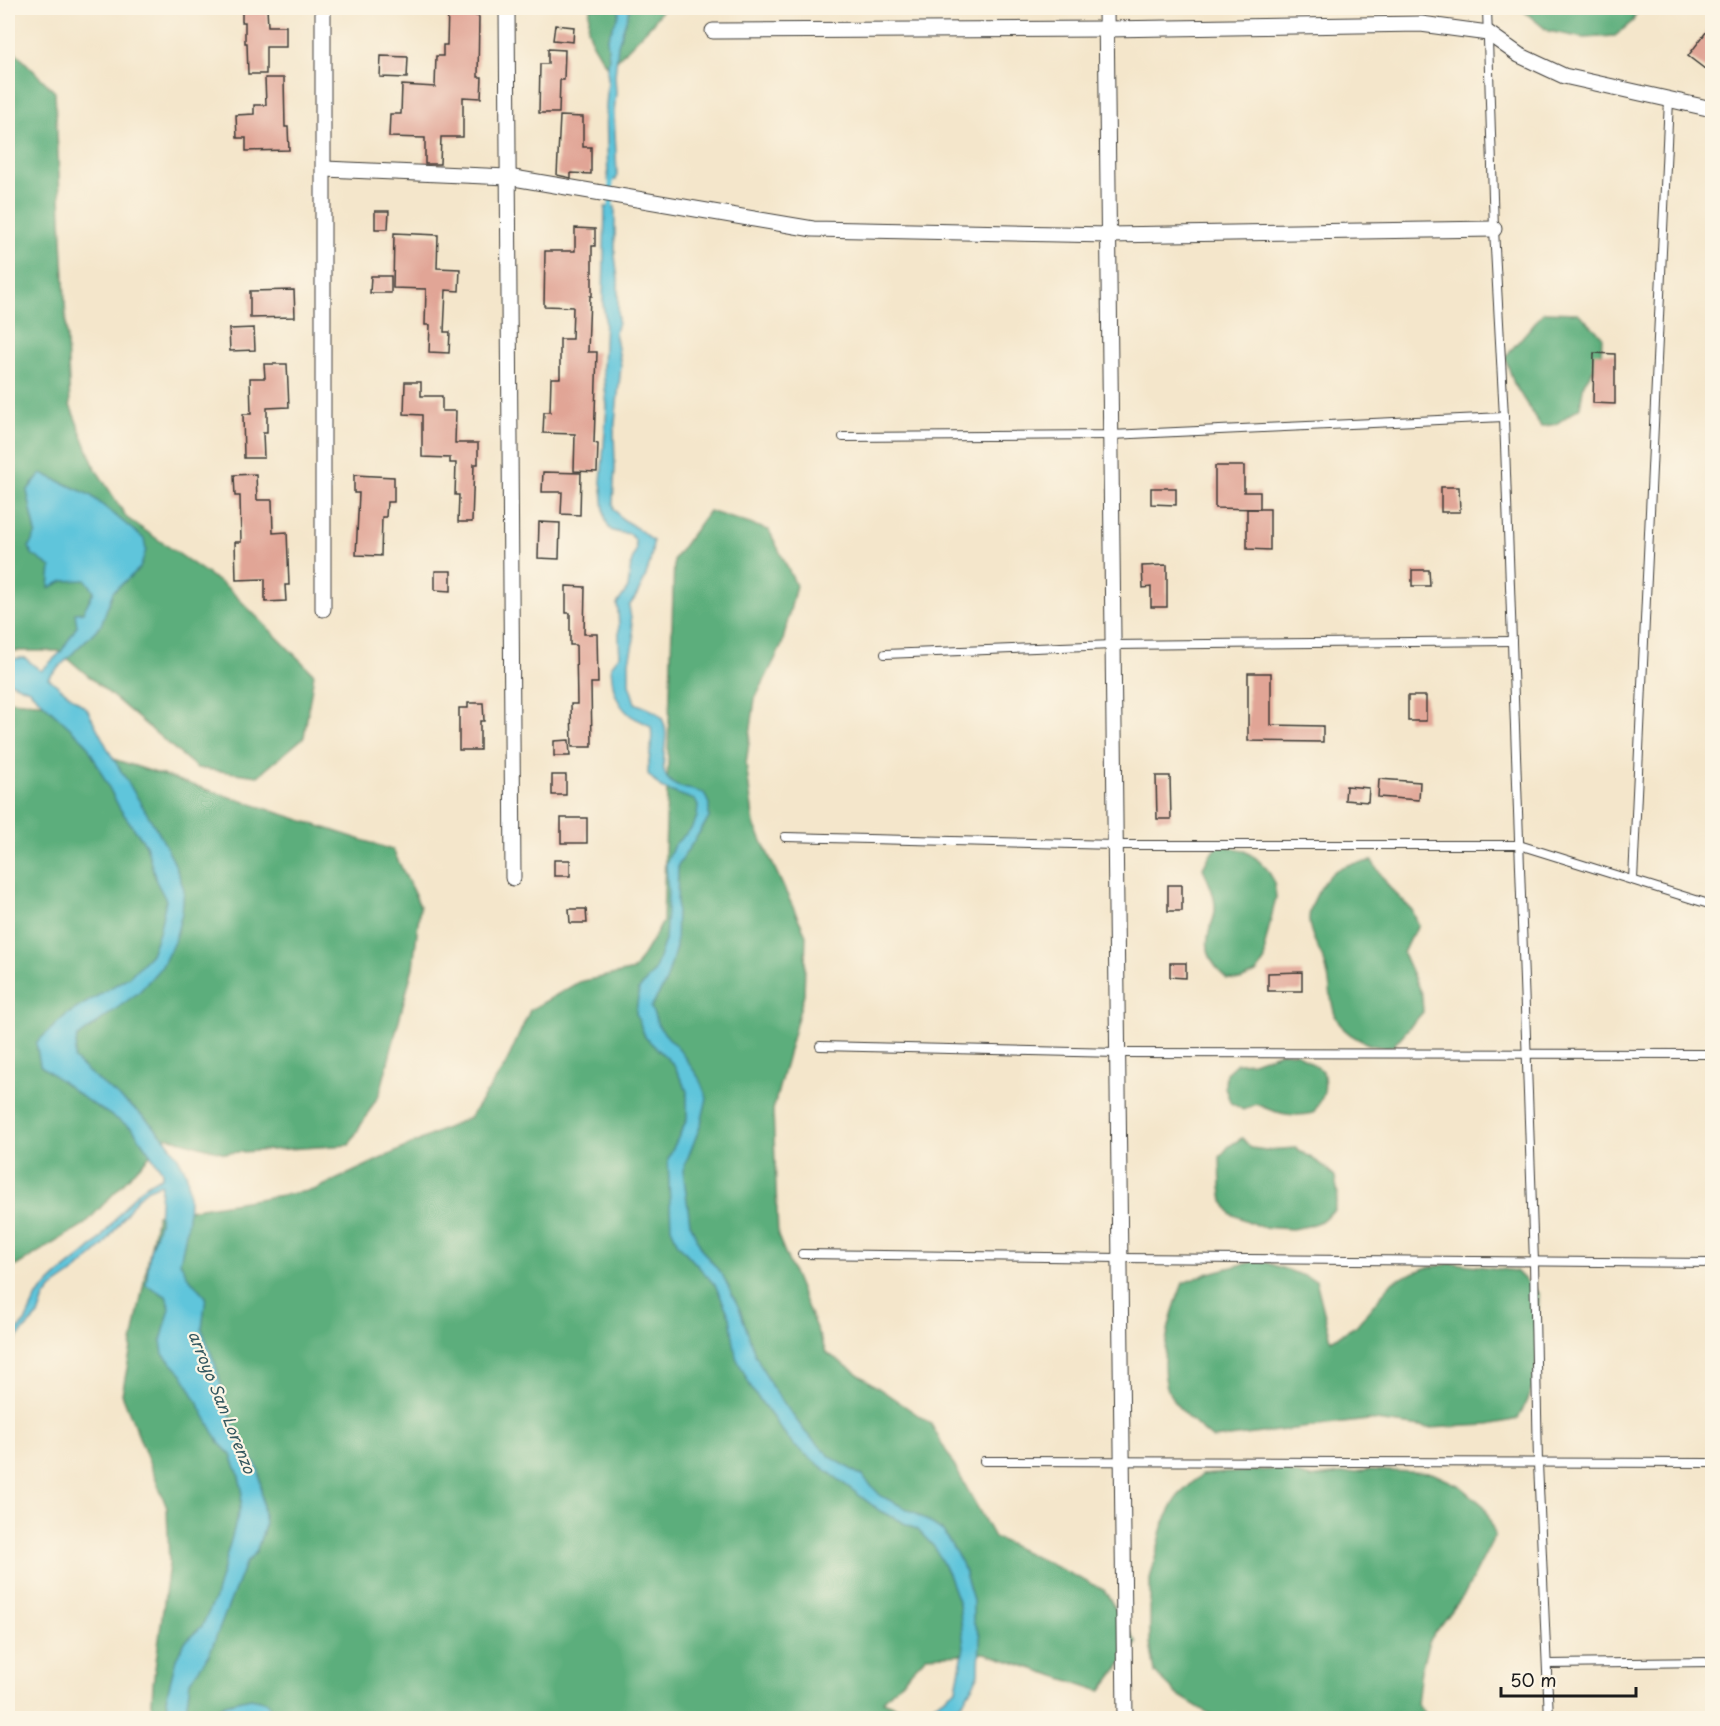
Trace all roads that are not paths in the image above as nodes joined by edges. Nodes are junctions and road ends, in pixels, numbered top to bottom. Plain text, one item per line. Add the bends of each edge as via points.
1 (323, 8) edge
2 (507, 8) edge
3 (1106, 8) edge
4 (1487, 8) edge
5 (1107, 29) junction
6 (713, 31) dead end
7 (1488, 33) junction
8 (1669, 100) junction
9 (1713, 110) edge
10 (325, 170) junction
11 (508, 177) junction
12 (1494, 230) junction
13 (1109, 235) junction
14 (1504, 417) junction
15 (1111, 435) junction
16 (843, 437) dead end
17 (323, 609) dead end
18 (1512, 641) junction
19 (1113, 645) junction
20 (885, 654) dead end
21 (785, 837) dead end
22 (1116, 845) junction
23 (1519, 845) junction
24 (513, 878) dead end
25 (1633, 880) junction
26 (1713, 906) edge
27 (820, 1047) dead end
28 (1118, 1053) junction
29 (1527, 1053) junction
30 (1713, 1054) edge
31 (802, 1254) dead end
32 (1120, 1258) junction
33 (1534, 1262) junction
34 (1713, 1263) edge
35 (984, 1461) dead end
36 (1122, 1462) junction
37 (1538, 1463) junction
38 (1713, 1463) edge
39 (1713, 1662) edge
40 (1547, 1664) junction
41 (1125, 1719) edge
42 (1549, 1719) edge

1 - 10 street
2 - 11 street
3 - 5 street
4 - 7 lane
5 - 6 street
5 - 7 street via 1421,24
5 - 13 street
7 - 8 street via 1519,56 1564,76
7 - 12 lane
8 - 9 street
8 - 25 lane
10 - 11 street
10 - 17 street
11 - 13 street via 813,229
11 - 24 street
12 - 13 street
12 - 14 lane
13 - 15 street
14 - 15 lane
14 - 18 lane
15 - 16 lane
15 - 19 street
18 - 19 lane
18 - 23 lane
19 - 20 lane
19 - 22 street
21 - 22 lane
22 - 23 lane
22 - 28 street
23 - 25 lane
23 - 29 lane
25 - 26 lane
27 - 28 lane
28 - 29 lane
28 - 32 street
29 - 30 lane
29 - 33 lane
31 - 32 lane
32 - 33 lane
32 - 36 street
33 - 34 lane
33 - 37 lane
35 - 36 lane
36 - 37 lane
36 - 41 street
37 - 38 lane
37 - 40 lane
39 - 40 lane
40 - 42 lane

